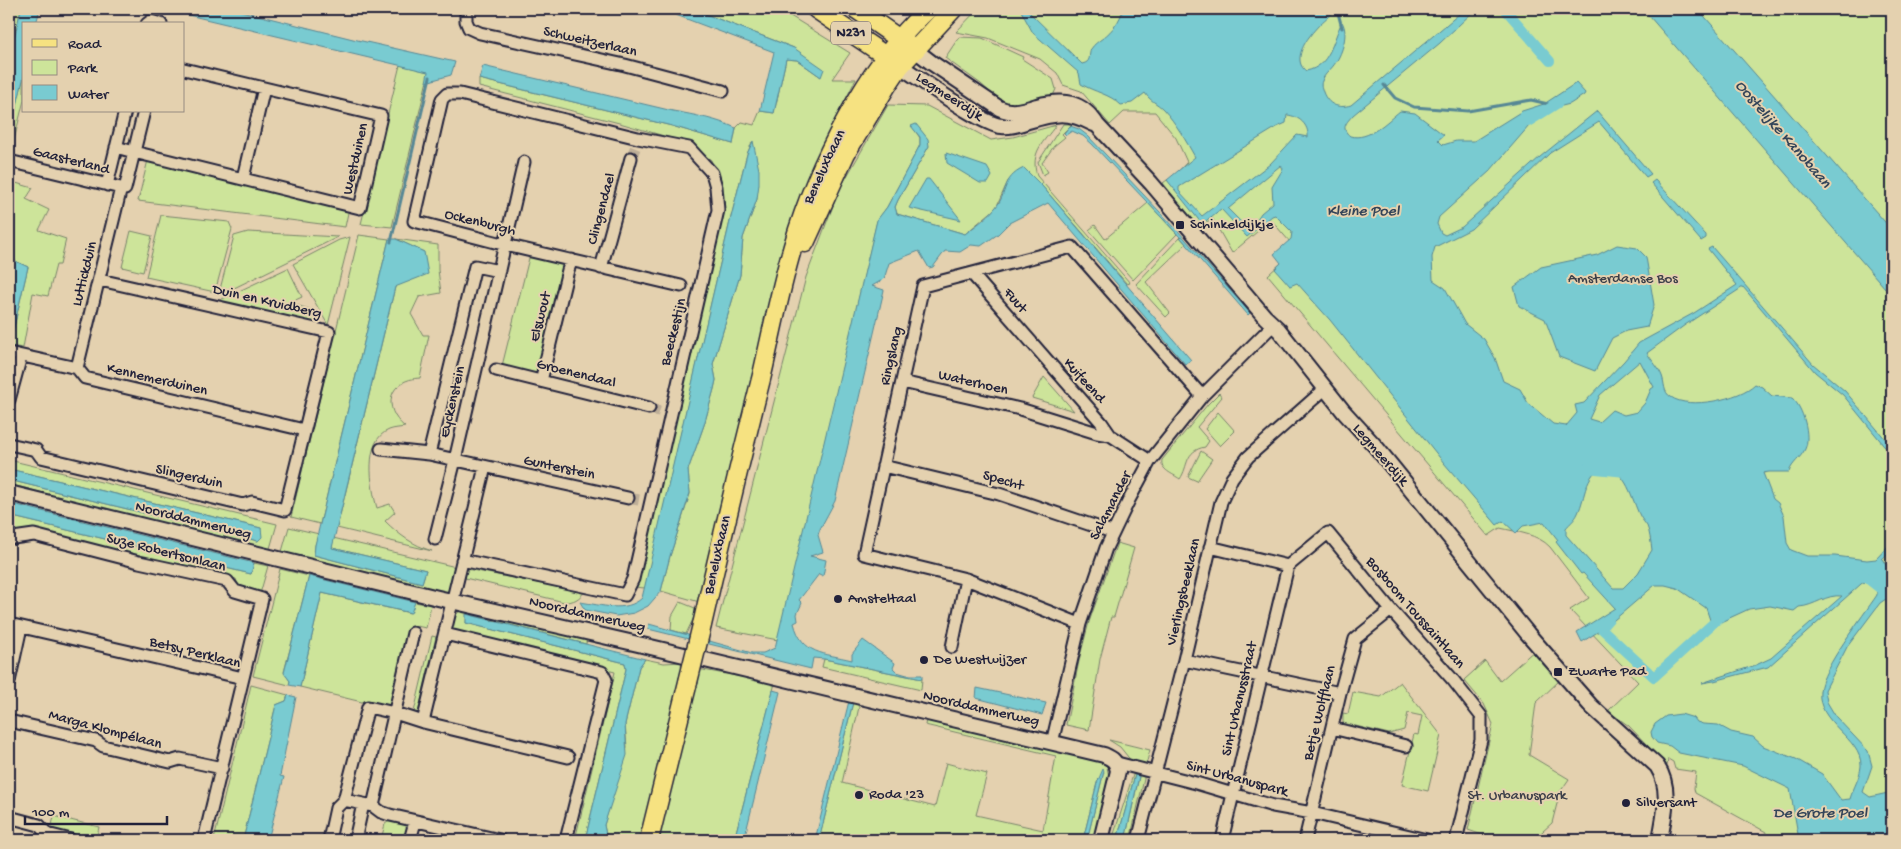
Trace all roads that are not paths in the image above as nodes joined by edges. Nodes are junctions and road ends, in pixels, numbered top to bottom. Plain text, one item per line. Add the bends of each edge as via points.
1 (466, 9) edge
2 (816, 9) edge
3 (856, 9) edge
4 (928, 9) edge
5 (953, 9) edge
6 (900, 39) junction
7 (915, 50) junction
8 (894, 61) junction
9 (185, 69) edge
10 (264, 88) junction
11 (723, 91) dead end
12 (460, 94) joint
13 (125, 112) edge
14 (144, 112) edge
15 (1097, 125) junction
16 (116, 147) junction
17 (134, 152) junction
18 (631, 158) tunnel mouth
19 (9, 161) edge
20 (524, 162) dead end
21 (243, 178) junction
22 (107, 185) junction
23 (123, 188) junction
24 (504, 245) junction
25 (572, 260) junction
26 (601, 268) junction
27 (499, 271) junction
28 (972, 274) junction
29 (100, 280) junction
30 (700, 291) junction
31 (1274, 324) junction
32 (1035, 347) joint
33 (13, 354) edge
34 (78, 368) junction
35 (496, 370) dead end
36 (541, 381) junction
37 (902, 382) junction
38 (1326, 388) junction
39 (1202, 396) junction
40 (9, 400) edge
41 (649, 408) tunnel mouth
42 (1037, 415) joint
43 (304, 430) junction
44 (1110, 435) junction
45 (9, 444) edge
46 (381, 449) dead end
47 (429, 454) junction
48 (455, 460) junction
49 (1150, 460) junction
50 (883, 466) junction
51 (485, 467) junction
52 (9, 493) edge
53 (639, 500) junction
54 (1112, 532) junction
55 (9, 537) edge
56 (435, 539) dead end
57 (1210, 547) junction
58 (462, 560) junction
59 (1288, 566) junction
60 (966, 579) junction
61 (452, 601) junction
62 (1391, 610) junction
63 (9, 624) edge
64 (1080, 624) junction
65 (21, 627) junction
66 (413, 633) dead end
67 (445, 634) junction
68 (952, 647) dead end
69 (1184, 660) junction
70 (1261, 676) junction
71 (243, 678) junction
72 (9, 682) edge
73 (1340, 693) junction
74 (395, 713) junction
75 (9, 721) edge
76 (423, 722) junction
77 (1332, 728) junction
78 (1052, 743) junction
79 (1406, 746) dead end
80 (585, 761) junction
81 (1117, 767) junction
82 (222, 768) junction
83 (1155, 773) junction
84 (1233, 794) junction
85 (344, 800) junction
86 (659, 803) junction
87 (368, 805) junction
88 (1312, 813) junction
89 (9, 817) edge
90 (415, 822) junction
91 (71, 840) edge
92 (204, 840) edge
93 (329, 840) edge
94 (355, 840) edge
95 (410, 840) edge
96 (500, 840) edge
97 (566, 840) edge
98 (649, 840) edge
99 (655, 840) edge
100 (1100, 840) edge
101 (1138, 840) edge
102 (1222, 840) edge
103 (1305, 840) edge
104 (1427, 840) edge
105 (1456, 840) edge
106 (1660, 840) edge

1 - 11 street, Schweitzerlaan via 469,28 480,33 625,65
2 - 8 main road, Legmeerdijk / N231
3 - 6 main road, Legmeerdijk / N231
4 - 6 main road, N231
5 - 7 main road
6 - 7 main road, Legmeerdijk / N231
6 - 8 main road, Beneluxbaan / N231
7 - 8 main road, Beneluxbaan
7 - 15 street, Legmeerdijk via 999,108 1023,110 1069,102 1086,110
8 - 15 street, Legmeerdijk via 983,120 1001,126 1061,113
8 - 86 main road, Beneluxbaan, bridge via 857,104 827,157 792,248
9 - 10 street, Westduinen
10 - 21 street
10 - 21 street, Westduinen via 381,116 360,208
12 - 24 street, Ockenburgh via 447,94 442,99 414,221
12 - 30 street, Beeckestijn via 637,142 689,148 712,173 718,210
13 - 16 street
14 - 17 street
15 - 31 street, Legmeerdijk
16 - 17 street
16 - 22 street
17 - 21 street, Westduinen
17 - 23 street, Luttickduin
18 - 26 street, Clingendael
19 - 22 street, Gaasterland
20 - 24 street, Eyckenstein
22 - 23 street, Gaasterland
23 - 29 street, Luttickduin
24 - 25 street, Ockenburgh
24 - 27 street, Eyckenstein
25 - 26 street, Ockenburgh
25 - 36 street, Elswout
26 - 30 street, Ockenburgh
27 - 47 street, Eyckenstein via 476,266
27 - 48 street, Eyckenstein
28 - 32 street, Fuut
28 - 37 street, Ringslang via 923,286
28 - 39 street, Ringslang via 1072,247
29 - 34 street, Luttickduin
29 - 43 street, Duin en Kruidberg via 329,332
30 - 53 street, Beeckestijn
31 - 38 street, Legmeerdijk
31 - 39 street, Salamander
32 - 44 street, Kuifeend
33 - 34 street, Kennemerduinen
33 - 40 street
34 - 43 street, Kennemerduinen via 85,378
35 - 36 street, Groenendaal
36 - 41 street, Groenendaal
37 - 42 street, Waterhoen
37 - 50 street, Ringslang
38 - 57 street, Vierlingsbeeklaan via 1248,457 1232,478 1221,502
38 - 106 street, Legmeerdijk via 1523,629 1591,706 1657,766 1665,781 1666,798
39 - 49 street, Salamander
42 - 44 street, Kuifeend
43 - 45 street, Slingerduin via 285,510 252,502 243,505 166,488 41,457 36,450
44 - 49 street, Kuifeend
46 - 47 street, Gunterstein
47 - 48 street, Gunterstein
48 - 51 street, Gunterstein
48 - 56 street, Eyckenstein
49 - 54 street, Salamander
50 - 54 street, Specht via 999,494
50 - 60 street, Ringslang via 864,554
51 - 53 street, Gunterstein
51 - 58 street
52 - 61 street, Noorddammerweg
53 - 58 street, Beeckestijn via 633,578 625,595
54 - 64 street, Salamander
55 - 71 street, Suze Robertsonlaan via 34,535 227,581 235,591 262,599
57 - 59 street
57 - 69 street, Vierlingsbeeklaan
58 - 61 street
59 - 62 street, Bosboom Toussaintlaan via 1328,534
59 - 70 street, Sint Urbanusstraat
60 - 64 street, Ringslang
60 - 68 street
61 - 67 street
61 - 78 street, Noorddammerweg
62 - 73 street, Betje Wolfflaan via 1356,639
62 - 105 street, Bosboom Toussaintlaan via 1481,716 1481,740
63 - 65 street, Betsy Perklaan
64 - 78 street, Salamander
65 - 71 street, Betsy Perklaan
65 - 72 street
66 - 74 street
67 - 76 street
67 - 80 street via 602,672 606,680
69 - 70 street
69 - 83 street, Vierlingsbeeklaan
70 - 73 street
70 - 84 street, Sint Urbanusstraat
71 - 82 street, Betsy Perklaan
73 - 77 street, Betje Wolfflaan
74 - 76 street
74 - 85 street via 368,707
74 - 87 street
75 - 82 street, Marga Klompélaan via 170,762 180,759
76 - 80 street
77 - 79 street
77 - 88 street, Betje Wolfflaan
78 - 81 street, Noorddammerweg via 1112,758
80 - 97 street
81 - 83 street, Noorddammerweg
81 - 100 street
82 - 92 street, Betsy Perklaan
83 - 84 street, Sint Urbanuspark
83 - 101 street, Vierlingsbeeklaan
84 - 88 street, Sint Urbanuspark
84 - 102 street, Sint Urbanusstraat
85 - 87 street
85 - 93 street via 336,808
86 - 98 main road, Beneluxbaan
86 - 99 main road, Beneluxbaan
87 - 90 street
87 - 94 street
88 - 103 street, Betje Wolfflaan
88 - 104 street
89 - 91 street via 39,824 47,834
90 - 95 street
90 - 96 street

